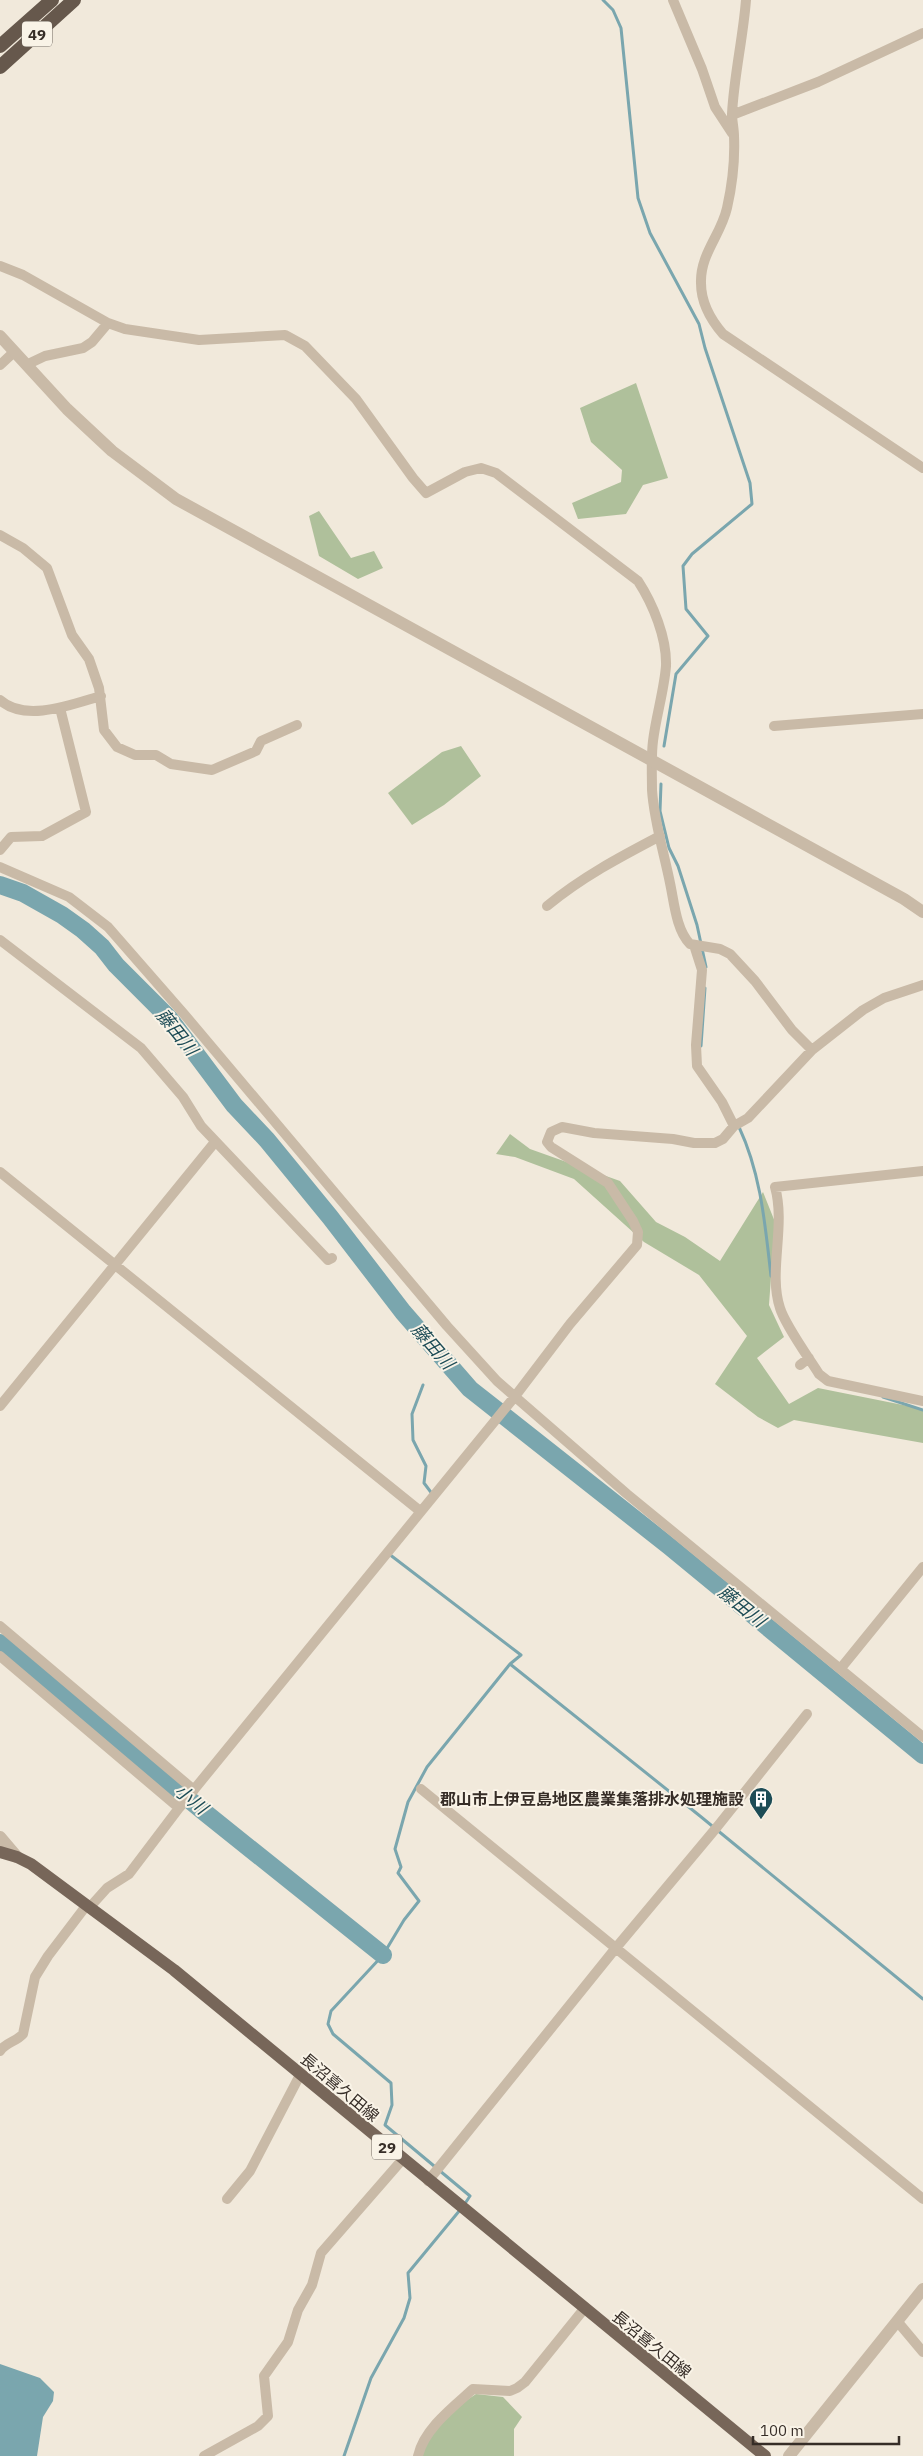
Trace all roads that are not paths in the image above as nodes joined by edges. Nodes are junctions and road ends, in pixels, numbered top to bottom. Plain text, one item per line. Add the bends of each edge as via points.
1 (52, 0) edge
2 (74, 0) edge
3 (673, 0) edge
4 (746, 0) edge
5 (923, 33) edge
6 (0, 46) edge
7 (0, 67) edge
8 (732, 115) junction
9 (734, 136) junction
10 (0, 266) edge
11 (108, 323) junction
12 (0, 336) edge
13 (14, 352) junction
14 (0, 365) edge
15 (26, 365) junction
16 (923, 468) edge
17 (0, 535) edge
18 (101, 696) junction
19 (0, 700) edge
20 (60, 708) junction
21 (923, 714) edge
22 (297, 725) dead end
23 (774, 726) dead end
24 (653, 762) junction
25 (660, 836) junction
26 (0, 850) edge
27 (0, 867) edge
28 (547, 906) dead end
29 (923, 912) edge
30 (0, 940) edge
31 (694, 945) junction
32 (923, 985) edge
33 (812, 1050) junction
34 (734, 1126) junction
35 (215, 1142) junction
36 (923, 1171) edge
37 (0, 1172) edge
38 (332, 1258) dead end
39 (115, 1265) junction
40 (809, 1358) junction
41 (800, 1365) dead end
42 (516, 1395) junction
43 (923, 1401) edge
44 (0, 1406) edge
45 (420, 1511) junction
46 (923, 1567) edge
47 (0, 1626) edge
48 (0, 1656) edge
49 (841, 1668) junction
50 (807, 1714) dead end
51 (923, 1737) edge
52 (194, 1790) junction
53 (421, 1790) dead end
54 (180, 1808) junction
55 (0, 1837) edge
56 (0, 1852) edge
57 (17, 1857) junction
58 (88, 1907) junction
59 (615, 1949) junction
60 (0, 2051) edge
61 (300, 2075) junction
62 (402, 2160) junction
63 (428, 2181) junction
64 (227, 2199) dead end
65 (923, 2199) edge
66 (923, 2289) edge
67 (584, 2309) junction
68 (897, 2321) junction
69 (923, 2352) edge
70 (204, 2456) edge
71 (418, 2456) edge
72 (765, 2456) edge
73 (789, 2456) edge

1 - 6 highway, 49
2 - 7 highway, 49
3 - 9 street via 715,107
4 - 8 street
5 - 8 street via 818,82
8 - 9 street
9 - 16 street via 727,210 704,256 702,270 703,301 713,323 723,334
10 - 11 street via 23,275
11 - 15 street via 83,348 45,356
11 - 24 street via 125,329 199,340 285,334 305,346 356,399 426,493 465,472 481,468 496,473 626,571 646,592 657,619 664,650 666,666 653,742
12 - 13 street
13 - 14 street
13 - 15 street
15 - 24 street via 112,451 176,499
17 - 18 street via 30,552 47,568 72,635 89,659
18 - 20 street
18 - 22 street via 104,730 117,747 191,768 212,770 256,751 261,741
19 - 20 street via 11,708 22,710
20 - 26 street via 86,812 42,836 11,837
21 - 23 street
24 - 25 street via 654,808
24 - 29 street
25 - 28 street via 610,862
25 - 31 street via 675,907 686,940
27 - 42 street via 68,897 108,927 447,1326 497,1381
30 - 35 street via 141,1048 183,1097 197,1122
31 - 33 street via 730,954
31 - 34 street via 702,970 697,1066
32 - 33 street via 884,998 863,1010
33 - 34 street via 748,1118
34 - 42 street via 723,1139 710,1143 594,1133 562,1127 551,1132 547,1142 551,1147 608,1183 633,1221 638,1232 637,1245 570,1324
35 - 38 street via 328,1260
35 - 39 street
36 - 40 street via 775,1186 780,1215 777,1278 780,1308
37 - 39 street
39 - 44 street
39 - 45 street
40 - 41 street
40 - 43 street via 828,1381
42 - 45 street
42 - 49 street via 627,1494
45 - 52 street
46 - 49 street
47 - 52 street
48 - 54 street
49 - 51 street
50 - 59 street
52 - 54 street
53 - 59 street
54 - 58 street via 129,1874 107,1888
55 - 57 street
56 - 57 main road, 長沼喜久田線 / 29
57 - 58 main road, 長沼喜久田線 / 29
58 - 60 street via 35,1977 23,2034
58 - 61 main road, 長沼喜久田線 / 29 via 174,1970
59 - 63 street
59 - 65 street
61 - 62 main road, 長沼喜久田線 / 29
61 - 64 street via 250,2171
62 - 63 main road, 長沼喜久田線 / 29
62 - 70 street via 321,2253 312,2285 298,2310 288,2342 264,2376 268,2416 258,2426
63 - 67 main road, 長沼喜久田線 / 29
66 - 68 street
67 - 71 street via 525,2382 510,2391 473,2389 430,2431
67 - 72 main road, 長沼喜久田線 / 29
68 - 69 street
68 - 73 street

